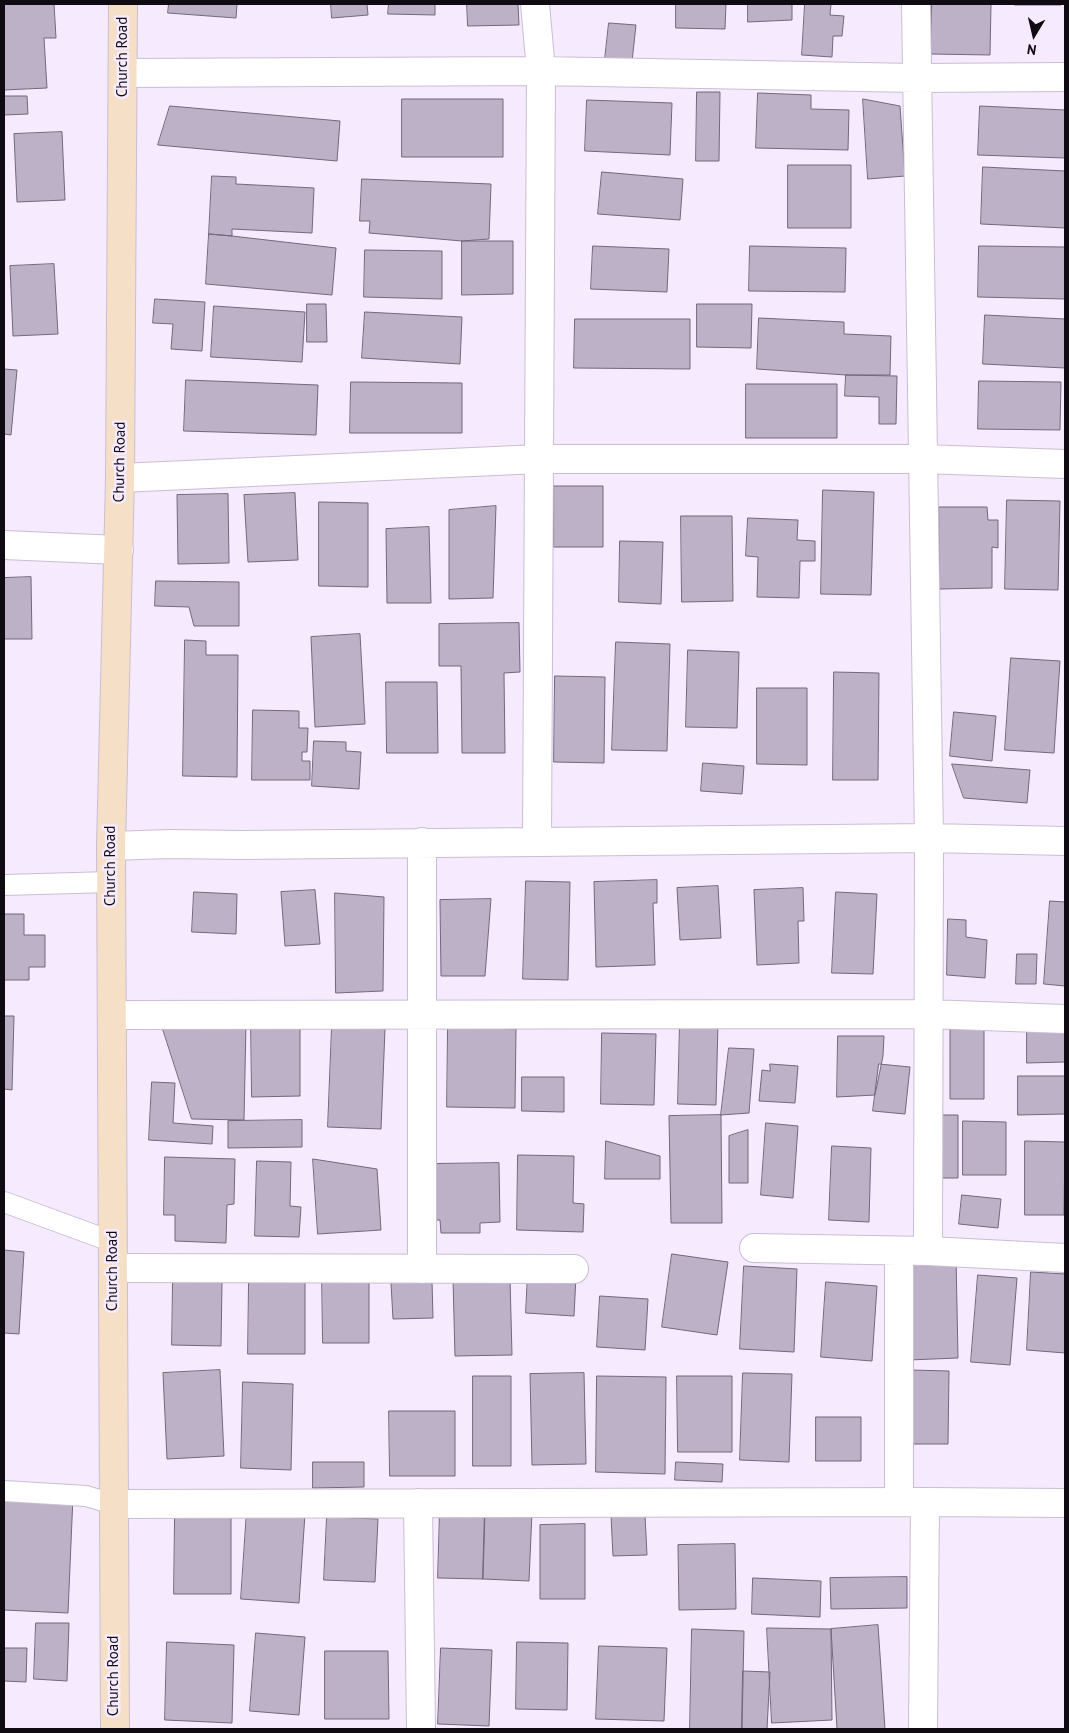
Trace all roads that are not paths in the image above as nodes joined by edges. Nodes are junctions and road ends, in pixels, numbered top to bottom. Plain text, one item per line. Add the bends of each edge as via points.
1 (123, 4) edge
2 (534, 4) edge
3 (916, 4) edge
4 (541, 71) junction
5 (123, 73) junction
6 (1065, 77) edge
7 (916, 78) junction
8 (539, 459) junction
9 (923, 459) junction
10 (1065, 464) edge
11 (120, 478) junction
12 (4, 546) edge
13 (119, 550) junction
14 (929, 838) junction
15 (537, 841) junction
16 (1065, 841) edge
17 (422, 842) junction
18 (111, 846) junction
19 (111, 882) junction
20 (4, 885) edge
21 (928, 1014) junction
22 (112, 1015) junction
23 (422, 1015) junction
24 (1065, 1019) edge
25 (4, 1202) edge
26 (754, 1248) dead end
27 (899, 1251) junction
28 (928, 1251) junction
29 (113, 1255) junction
30 (1065, 1258) edge
31 (422, 1269) junction
32 (574, 1269) dead end
33 (4, 1491) edge
34 (912, 1502) junction
35 (418, 1503) junction
36 (1065, 1503) edge
37 (113, 1504) junction
38 (115, 1729) edge
39 (421, 1729) edge
40 (923, 1729) edge

1 - 5 street, Church Road
2 - 4 street
3 - 7 street
4 - 5 street
4 - 7 street
4 - 8 street
5 - 11 street, Church Road
6 - 7 street
7 - 9 street
8 - 9 street
8 - 11 street
8 - 15 street
9 - 10 street
9 - 14 street
11 - 13 street, Church Road
12 - 13 street
13 - 18 street, Church Road
14 - 15 street
14 - 16 street
14 - 21 street
15 - 17 street
17 - 18 street
17 - 23 street
18 - 19 street, Church Road
19 - 20 lane
19 - 22 street, Church Road
21 - 23 street
21 - 24 street
21 - 28 street
22 - 23 street
22 - 29 street, Church Road
23 - 31 street
25 - 29 lane
26 - 27 street
27 - 28 street
27 - 34 street
28 - 30 street
29 - 31 street
29 - 37 street, Church Road
31 - 32 street
33 - 37 lane via 86,1496
34 - 35 street
34 - 36 street
34 - 40 street
35 - 37 street
35 - 39 street
37 - 38 street, Church Road

